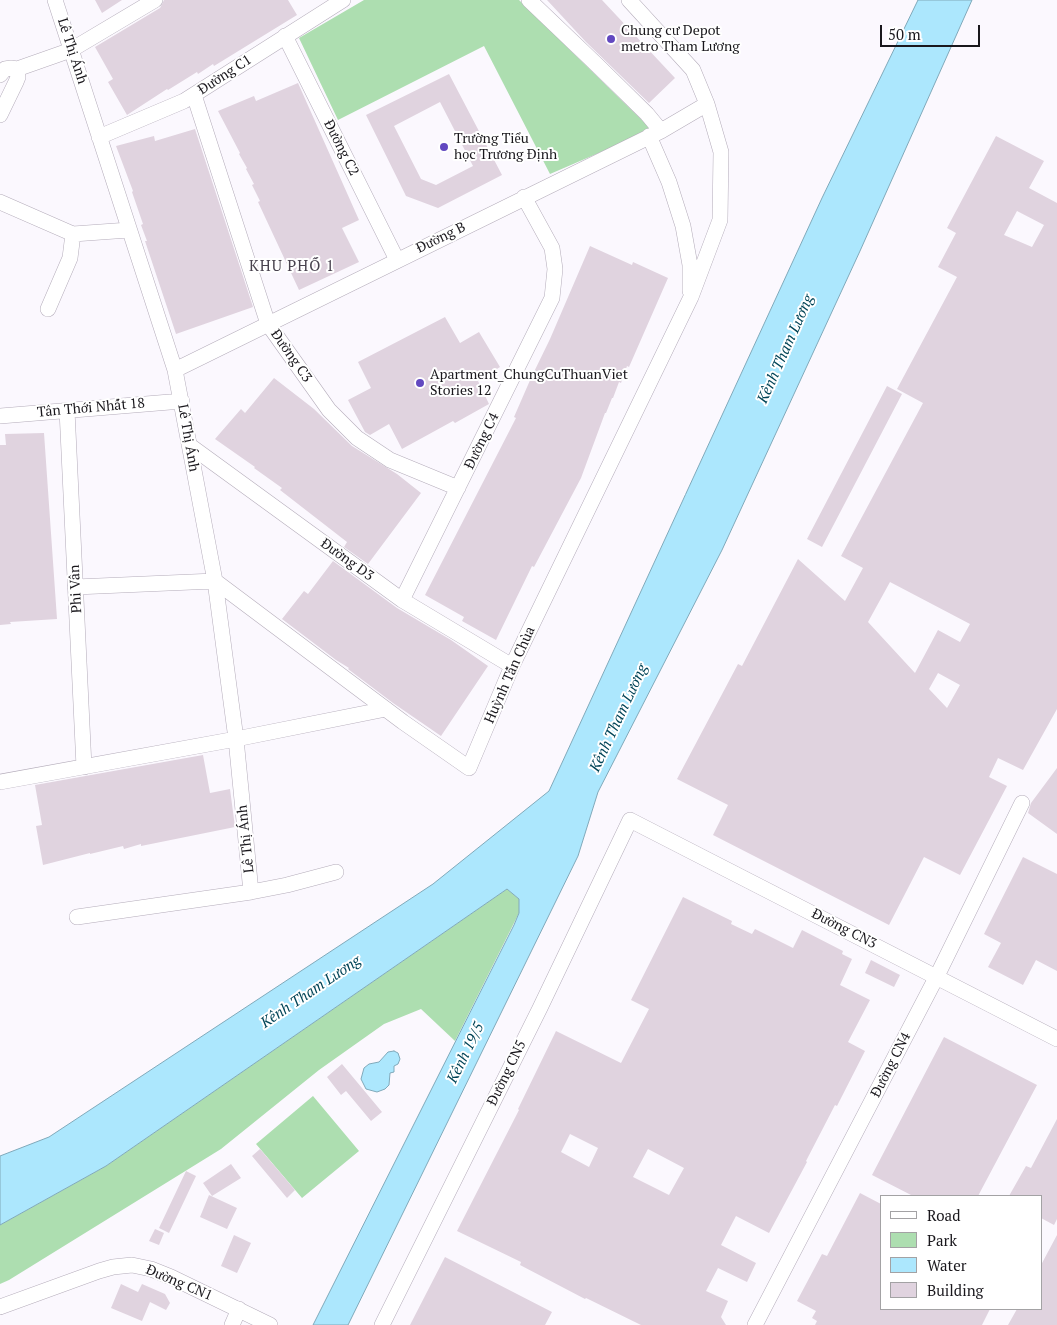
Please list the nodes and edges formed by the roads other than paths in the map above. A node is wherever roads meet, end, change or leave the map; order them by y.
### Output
1 (55, 0) edge
2 (155, 0) edge
3 (343, 0) edge
4 (529, 0) edge
5 (629, 0) edge
6 (285, 36) junction
7 (71, 50) junction
8 (17, 69) junction
9 (0, 75) edge
10 (194, 95) junction
11 (707, 104) junction
12 (0, 115) edge
13 (655, 133) junction
14 (99, 137) junction
15 (524, 197) junction
16 (0, 202) edge
17 (129, 230) junction
18 (73, 234) junction
19 (397, 260) junction
20 (691, 297) junction
21 (48, 309) dead end
22 (268, 324) junction
23 (175, 370) junction
24 (182, 401) junction
25 (67, 410) junction
26 (0, 416) edge
27 (189, 444) junction
28 (458, 488) junction
29 (215, 581) junction
30 (75, 587) junction
31 (402, 600) junction
32 (512, 666) junction
33 (386, 709) junction
34 (236, 739) junction
35 (84, 767) junction
36 (0, 782) edge
37 (1022, 802) dead end
38 (630, 820) joint
39 (336, 872) dead end
40 (252, 892) junction
41 (77, 917) dead end
42 (937, 976) junction
43 (1057, 1039) edge
44 (0, 1307) edge
45 (239, 1309) junction
46 (232, 1325) edge
47 (270, 1325) edge
48 (382, 1325) edge
49 (755, 1325) edge

1 - 7 street, Lê Thị Ánh
2 - 7 street
3 - 6 street, Đường C1
4 - 13 street, Huỳnh Tấn Chùa
5 - 11 street, Huỳnh Tấn Chùa
6 - 10 street, Đường C1
6 - 19 street, Đường C2
7 - 8 street
7 - 14 street, Lê Thị Ánh
8 - 9 street
8 - 12 street
10 - 14 street, Đường C1
10 - 22 street, Đường C3
11 - 13 street, Đường B
11 - 20 street, Huỳnh Tấn Chùa
13 - 15 street, Đường B
13 - 20 street, Huỳnh Tấn Chùa
14 - 17 street, Lê Thị Ánh
15 - 19 street, Đường B
15 - 28 street, Đường C4
16 - 18 street
17 - 18 street
17 - 23 street, Lê Thị Ánh
18 - 21 street
19 - 22 street, Đường B
20 - 32 street, Huỳnh Tấn Chùa
22 - 23 street, Đường B
22 - 28 street, Đường C3
23 - 24 street, Lê Thị Ánh
24 - 25 street, Tân Thới Nhất 18
24 - 27 street, Lê Thị Ánh
25 - 26 street, Tân Thới Nhất 18
25 - 30 street, Phi Vân
27 - 29 street, Lê Thị Ánh
27 - 31 street, Đường D3
28 - 31 street, Đường C4
29 - 30 street
29 - 33 street, Huỳnh Tấn Chùa
29 - 34 street, Lê Thị Ánh
30 - 35 street, Phi Vân
31 - 32 street, Đường D3
32 - 33 street, Huỳnh Tấn Chùa
33 - 34 street
34 - 35 street
34 - 40 street, Lê Thị Ánh
35 - 36 street
37 - 42 street, Đường CN4
38 - 42 street, Đường CN3
38 - 48 street, Đường CN5
39 - 40 street
40 - 41 street
42 - 43 street, Đường CN3
42 - 49 street, Đường CN4
44 - 45 street, Đường CN1
45 - 46 street
45 - 47 street, Đường CN1

